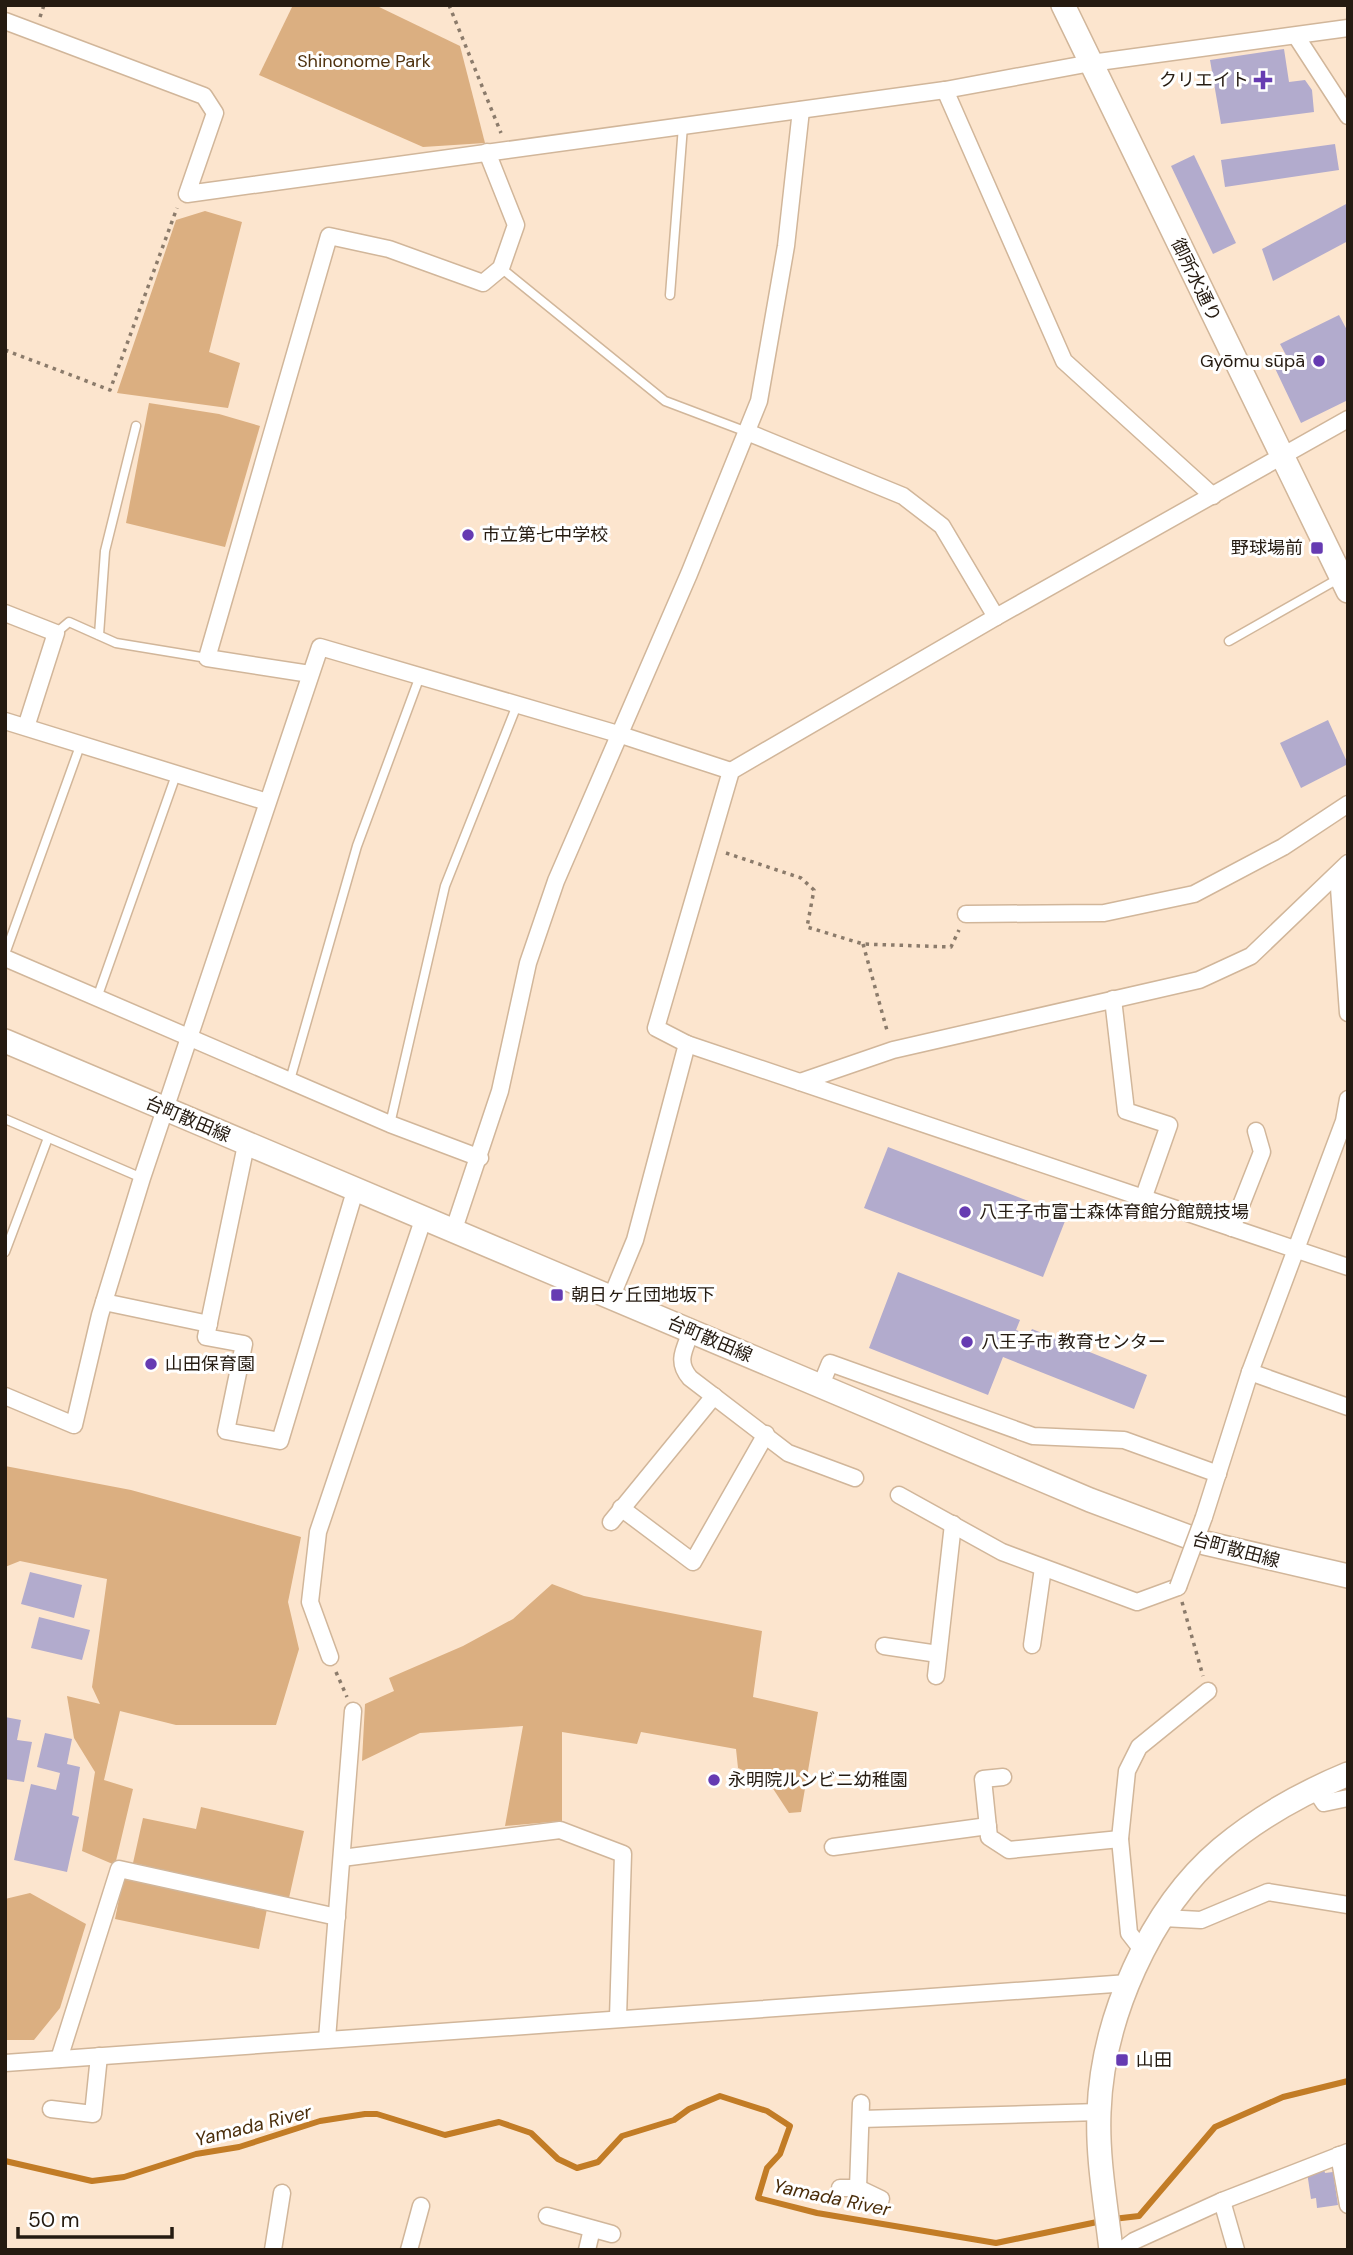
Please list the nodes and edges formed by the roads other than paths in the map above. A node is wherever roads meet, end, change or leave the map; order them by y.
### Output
1 (1063, 5) edge
2 (5, 21) edge
3 (1348, 28) edge
4 (1296, 36) junction
5 (1091, 63) junction
6 (945, 90) junction
7 (801, 110) junction
8 (1348, 116) edge
9 (683, 126) junction
10 (487, 152) junction
11 (501, 268) junction
12 (670, 295) dead end
13 (1348, 419) edge
14 (136, 426) dead end
15 (747, 432) junction
16 (1282, 457) junction
17 (1213, 496) junction
18 (1344, 585) edge
19 (5, 613) edge
20 (996, 617) junction
21 (55, 633) junction
22 (99, 635) junction
23 (1229, 641) dead end
24 (207, 657) junction
25 (310, 674) junction
26 (420, 676) junction
27 (517, 705) junction
28 (5, 721) edge
29 (26, 727) junction
30 (618, 734) junction
31 (80, 746) junction
32 (731, 771) junction
33 (176, 775) junction
34 (267, 802) junction
35 (1348, 804) edge
36 (1343, 869) edge
37 (966, 914) road end
38 (5, 956) edge
39 (97, 998) junction
40 (1113, 999) junction
41 (1348, 1013) edge
42 (189, 1038) junction
43 (5, 1041) edge
44 (687, 1044) junction
45 (290, 1080) junction
46 (800, 1083) junction
47 (1348, 1099) edge
48 (166, 1110) junction
49 (5, 1119) edge
50 (1346, 1121) edge
51 (390, 1124) junction
52 (1256, 1131) dead end
53 (48, 1138) junction
54 (247, 1144) junction
55 (480, 1158) junction
56 (142, 1178) junction
57 (355, 1191) junction
58 (1143, 1199) junction
59 (423, 1220) junction
60 (1232, 1227) junction
61 (453, 1232) junction
62 (1297, 1249) junction
63 (5, 1252) edge
64 (1348, 1267) edge
65 (611, 1298) junction
66 (104, 1302) junction
67 (209, 1324) junction
68 (691, 1332) junction
69 (1250, 1373) junction
70 (821, 1385) junction
71 (714, 1396) junction
72 (7, 1399) edge
73 (1348, 1407) edge
74 (766, 1434) junction
75 (1217, 1474) junction
76 (855, 1478) dead end
77 (899, 1495) dead end
78 (953, 1524) junction
79 (1043, 1568) junction
80 (1348, 1576) edge
81 (1032, 1645) dead end
82 (884, 1646) dead end
83 (939, 1654) junction
84 (330, 1657) road end
85 (936, 1676) dead end
86 (1208, 1691) road end
87 (353, 1711) road end
88 (1348, 1774) edge
89 (1003, 1777) dead end
90 (1314, 1788) junction
91 (1348, 1798) edge
92 (988, 1825) junction
93 (1120, 1839) junction
94 (833, 1847) dead end
95 (342, 1858) junction
96 (1348, 1905) edge
97 (337, 1917) junction
98 (1163, 1918) junction
99 (1143, 1951) junction
100 (1129, 1983) junction
101 (618, 2018) junction
102 (327, 2039) junction
103 (99, 2056) junction
104 (59, 2059) junction
105 (5, 2063) edge
106 (51, 2109) dead end
107 (1099, 2112) junction
108 (1344, 2153) edge
109 (840, 2188) dead end
110 (858, 2188) junction
111 (282, 2193) dead end
112 (881, 2199) dead end
113 (1222, 2201) junction
114 (421, 2206) dead end
115 (1348, 2206) edge
116 (547, 2216) dead end
117 (592, 2229) junction
118 (612, 2234) dead end
119 (273, 2250) edge
120 (410, 2250) edge
121 (587, 2250) edge
122 (1111, 2250) edge
123 (1122, 2250) edge
124 (1236, 2250) edge

1 - 5 street, 御所水通り
2 - 10 street
3 - 4 street
4 - 5 street
4 - 8 street
5 - 6 street
5 - 16 street, 御所水通り
6 - 7 street
6 - 17 street
7 - 9 street
7 - 15 street
9 - 10 street
9 - 12 lane
10 - 11 street
11 - 15 lane
11 - 24 street
13 - 16 street
14 - 22 lane
15 - 20 street
15 - 30 street
16 - 17 street
16 - 18 street, 御所水通り
17 - 20 street
18 - 23 lane
19 - 21 street
20 - 32 street
21 - 22 lane
21 - 29 street
22 - 24 lane
24 - 25 street
25 - 26 street
25 - 34 street
26 - 27 street
26 - 45 lane
27 - 30 street
27 - 51 lane
28 - 29 street
29 - 31 street
30 - 32 street
30 - 55 street
31 - 33 street
31 - 38 lane
32 - 44 street
33 - 34 street
33 - 39 lane
34 - 42 street
35 - 37 street
36 - 40 street
36 - 41 street
38 - 39 street
39 - 42 street
40 - 46 street
40 - 58 street
42 - 45 street
42 - 48 street
43 - 48 street, 台町散田線
44 - 46 street
44 - 65 street
45 - 51 street
46 - 58 street
47 - 50 street
48 - 54 street, 台町散田線
48 - 56 street
49 - 53 lane
50 - 62 street
51 - 55 street
52 - 60 street
53 - 56 lane
53 - 63 lane
54 - 57 street, 台町散田線
54 - 67 street
55 - 61 street
56 - 66 street
57 - 59 street, 台町散田線
57 - 67 street
58 - 60 street
59 - 61 street, 台町散田線
59 - 84 street
60 - 62 street
61 - 65 street, 台町散田線
62 - 64 street
62 - 69 street
65 - 68 street, 台町散田線
66 - 67 street
66 - 72 street
68 - 70 street, 台町散田線
68 - 71 street
69 - 73 street
69 - 75 street
70 - 75 street
70 - 80 street, 台町散田線
71 - 74 street
71 - 74 street
74 - 76 street
75 - 79 street, bridge
77 - 78 street
78 - 79 street
78 - 83 street
79 - 81 street
82 - 83 street
83 - 85 street
86 - 93 street
87 - 95 street
88 - 90 street
89 - 92 street
90 - 91 street
90 - 98 street
92 - 93 street
92 - 94 street
93 - 99 street
95 - 97 street
95 - 101 street
96 - 98 street
97 - 102 street
97 - 104 street
98 - 99 street
99 - 100 street
100 - 101 street
100 - 107 street
101 - 102 street
102 - 103 street
103 - 104 street
103 - 106 street
104 - 105 street
107 - 110 street
107 - 122 street
108 - 113 street
108 - 115 street
109 - 110 street
110 - 112 street
111 - 119 street
113 - 123 street
113 - 124 street
114 - 120 street
116 - 117 street
117 - 118 street
117 - 121 street

